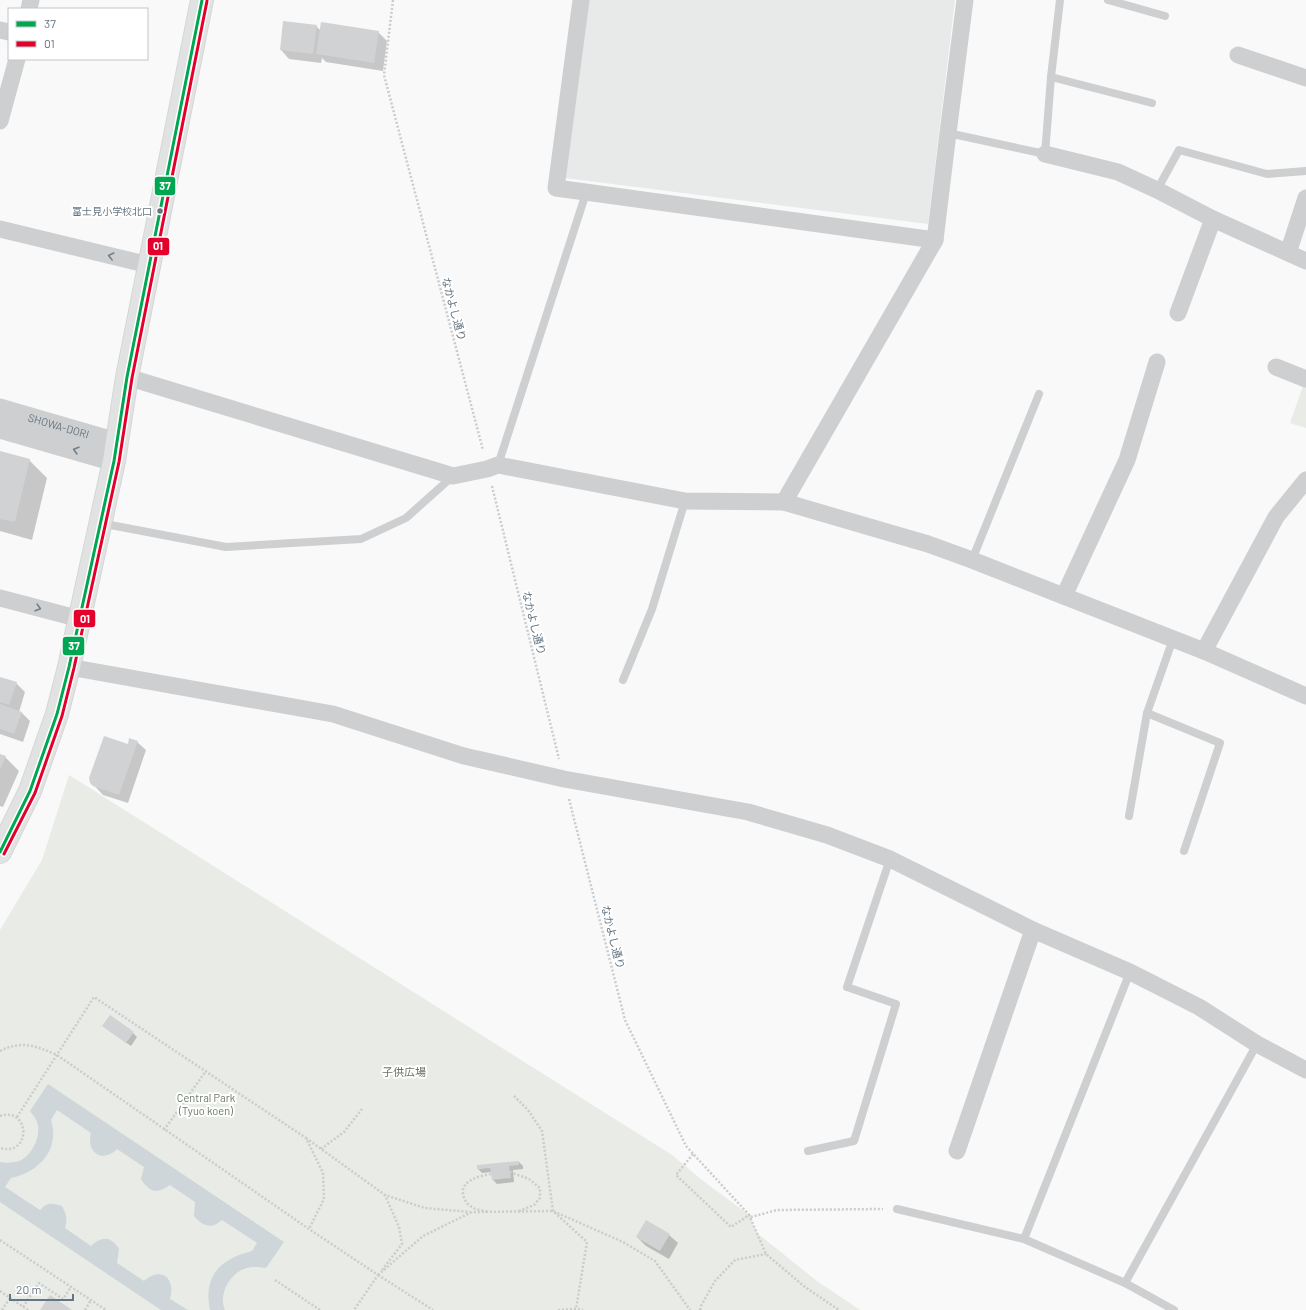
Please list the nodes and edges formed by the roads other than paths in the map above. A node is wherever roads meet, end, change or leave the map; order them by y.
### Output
1 (202, 0) edge
2 (580, 0) edge
3 (965, 0) edge
4 (1060, 0) edge
5 (1108, 0) edge
6 (1165, 16) dead end
7 (1238, 56) dead end
8 (17, 60) edge
9 (1051, 77) junction
10 (1306, 78) edge
11 (1152, 103) dead end
12 (0, 121) edge
13 (948, 132) junction
14 (1045, 154) junction
15 (1306, 171) edge
16 (1157, 190) junction
17 (586, 193) junction
18 (1306, 198) edge
19 (1213, 219) junction
20 (0, 229) edge
21 (935, 240) junction
22 (1288, 253) junction
23 (1306, 261) edge
24 (149, 265) junction
25 (1178, 313) dead end
26 (1157, 362) dead end
27 (1276, 367) dead end
28 (127, 377) junction
29 (1306, 378) edge
30 (1039, 394) dead end
31 (0, 409) edge
32 (0, 428) edge
33 (115, 452) junction
34 (493, 467) junction
35 (453, 476) junction
36 (1306, 480) edge
37 (685, 501) junction
38 (784, 502) junction
39 (100, 523) junction
40 (972, 560) junction
41 (1064, 596) junction
42 (0, 598) edge
43 (80, 619) junction
44 (1173, 639) junction
45 (1204, 651) junction
46 (69, 667) junction
47 (623, 680) dead end
48 (1306, 696) edge
49 (1147, 713) junction
50 (1129, 816) dead end
51 (1184, 851) dead end
52 (0, 852) edge
53 (890, 859) junction
54 (1033, 930) junction
55 (1130, 972) junction
56 (1257, 1044) junction
57 (1306, 1070) edge
58 (808, 1151) dead end
59 (957, 1151) dead end
60 (897, 1208) road end
61 (1024, 1239) junction
62 (1125, 1283) junction
63 (1174, 1310) edge

1 - 24 main road
2 - 17 street
3 - 13 street
4 - 9 lane
5 - 6 lane
7 - 10 street
8 - 12 street
9 - 11 lane
9 - 14 lane
13 - 14 lane
13 - 21 street
14 - 16 street
15 - 16 lane
16 - 19 street
17 - 21 street
17 - 34 lane
18 - 22 street
19 - 22 street
19 - 25 street
24 -> 20 street
21 - 38 street
22 - 23 street
24 - 28 main road
26 - 41 street
27 - 29 street
28 - 33 main road
28 - 35 street
30 - 40 lane
31 - 33 street, SHOWA-DORI
33 -> 32 street, SHOWA-DORI
33 - 39 main road
34 - 35 street
34 - 37 street
35 - 39 lane
36 - 45 street
37 - 38 street
37 - 47 lane
38 - 40 street
39 - 43 main road
40 - 41 street
41 - 44 street
42 -> 43 street
43 - 46 main road
44 - 45 street
44 - 49 lane
45 - 48 street
46 - 52 main road
46 - 53 street
49 - 50 lane
49 - 51 lane
53 - 54 street
53 - 58 lane
54 - 55 street
54 - 59 street
55 - 56 street
55 - 61 lane
56 - 57 street
56 - 62 lane
60 - 61 lane
61 - 62 lane
62 - 63 lane

